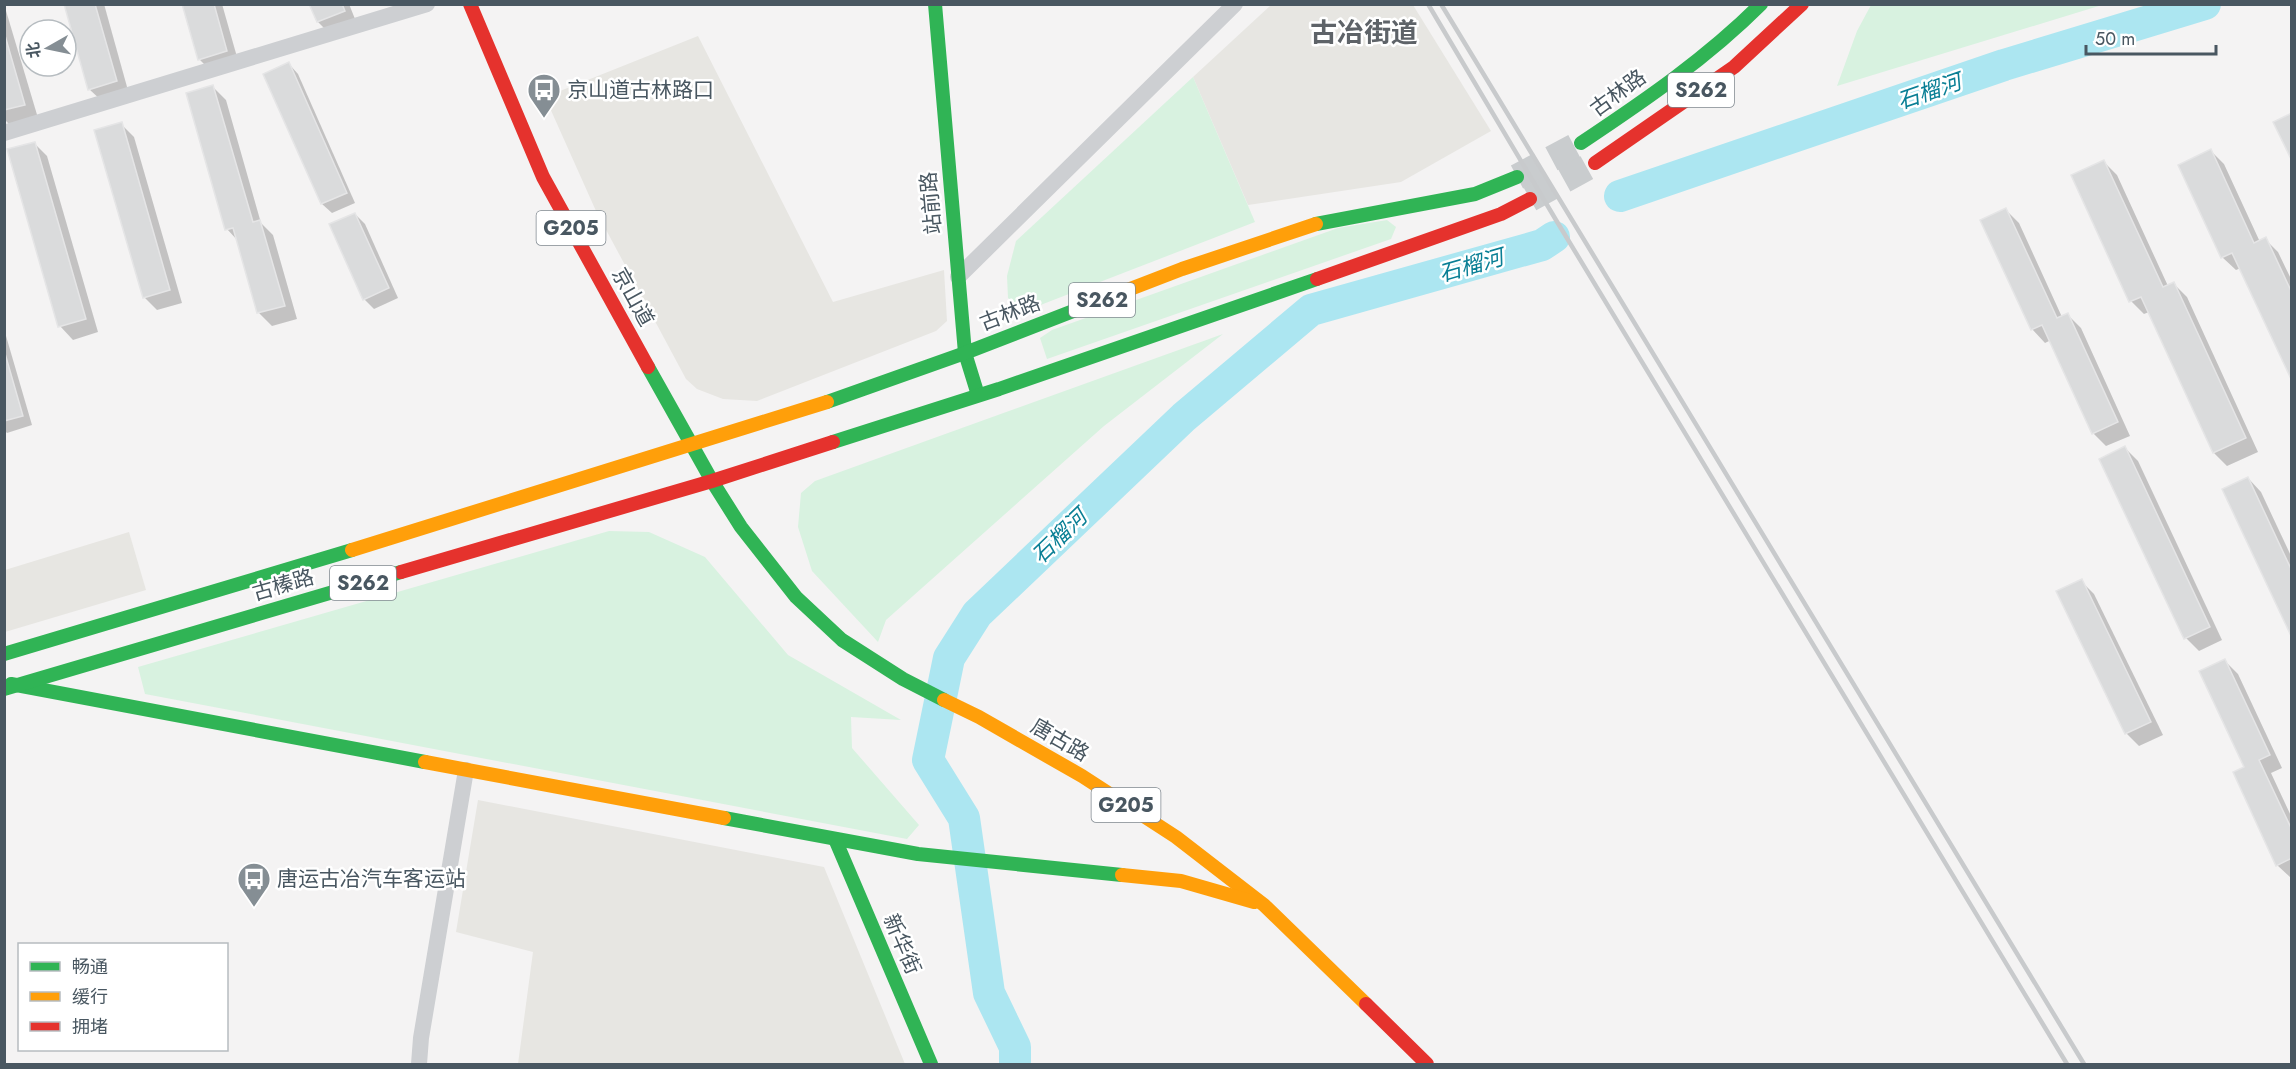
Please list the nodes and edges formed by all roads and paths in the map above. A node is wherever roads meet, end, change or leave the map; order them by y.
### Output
1 (427, 4) edge
2 (470, 4) edge
3 (935, 4) edge
4 (1234, 4) edge
5 (1761, 4) edge
6 (1801, 5) edge
7 (4, 133) edge
8 (1581, 143) tunnel mouth
9 (1595, 163) tunnel mouth
10 (1517, 177) tunnel mouth
11 (1530, 199) tunnel mouth
12 (958, 278) junction
13 (965, 353) junction
14 (978, 395) junction
15 (691, 443) junction
16 (712, 481) junction
17 (4, 654) edge
18 (8, 685) edge
19 (466, 770) junction
20 (834, 839) junction
21 (1264, 905) junction
22 (419, 1065) edge
23 (931, 1065) edge
24 (1427, 1065) edge

1 - 7 street
2 - 15 main road, 京山道 / G205
3 - 12 main road, 站前路
4 - 12 street
5 - 8 main road, 古林路 / S262
6 - 9 main road, 古林路 / S262
10 - 13 main road, 古林路 / S262
11 - 14 main road, S262
12 - 13 main road, 站前路
13 - 14 main road, 站前路
13 - 15 main road, 古林路 / S262
14 - 16 main road, S262
15 - 16 main road, 唐古路 / G205
15 - 17 main road, 古榛路 / S262
16 - 18 main road, 古榛路 / S262
16 - 21 main road, 唐古路 / G205
18 - 19 main road
19 - 20 main road
19 - 22 street
20 - 21 main road
20 - 23 main road, 新华街
21 - 24 main road, 唐古路 / G205

